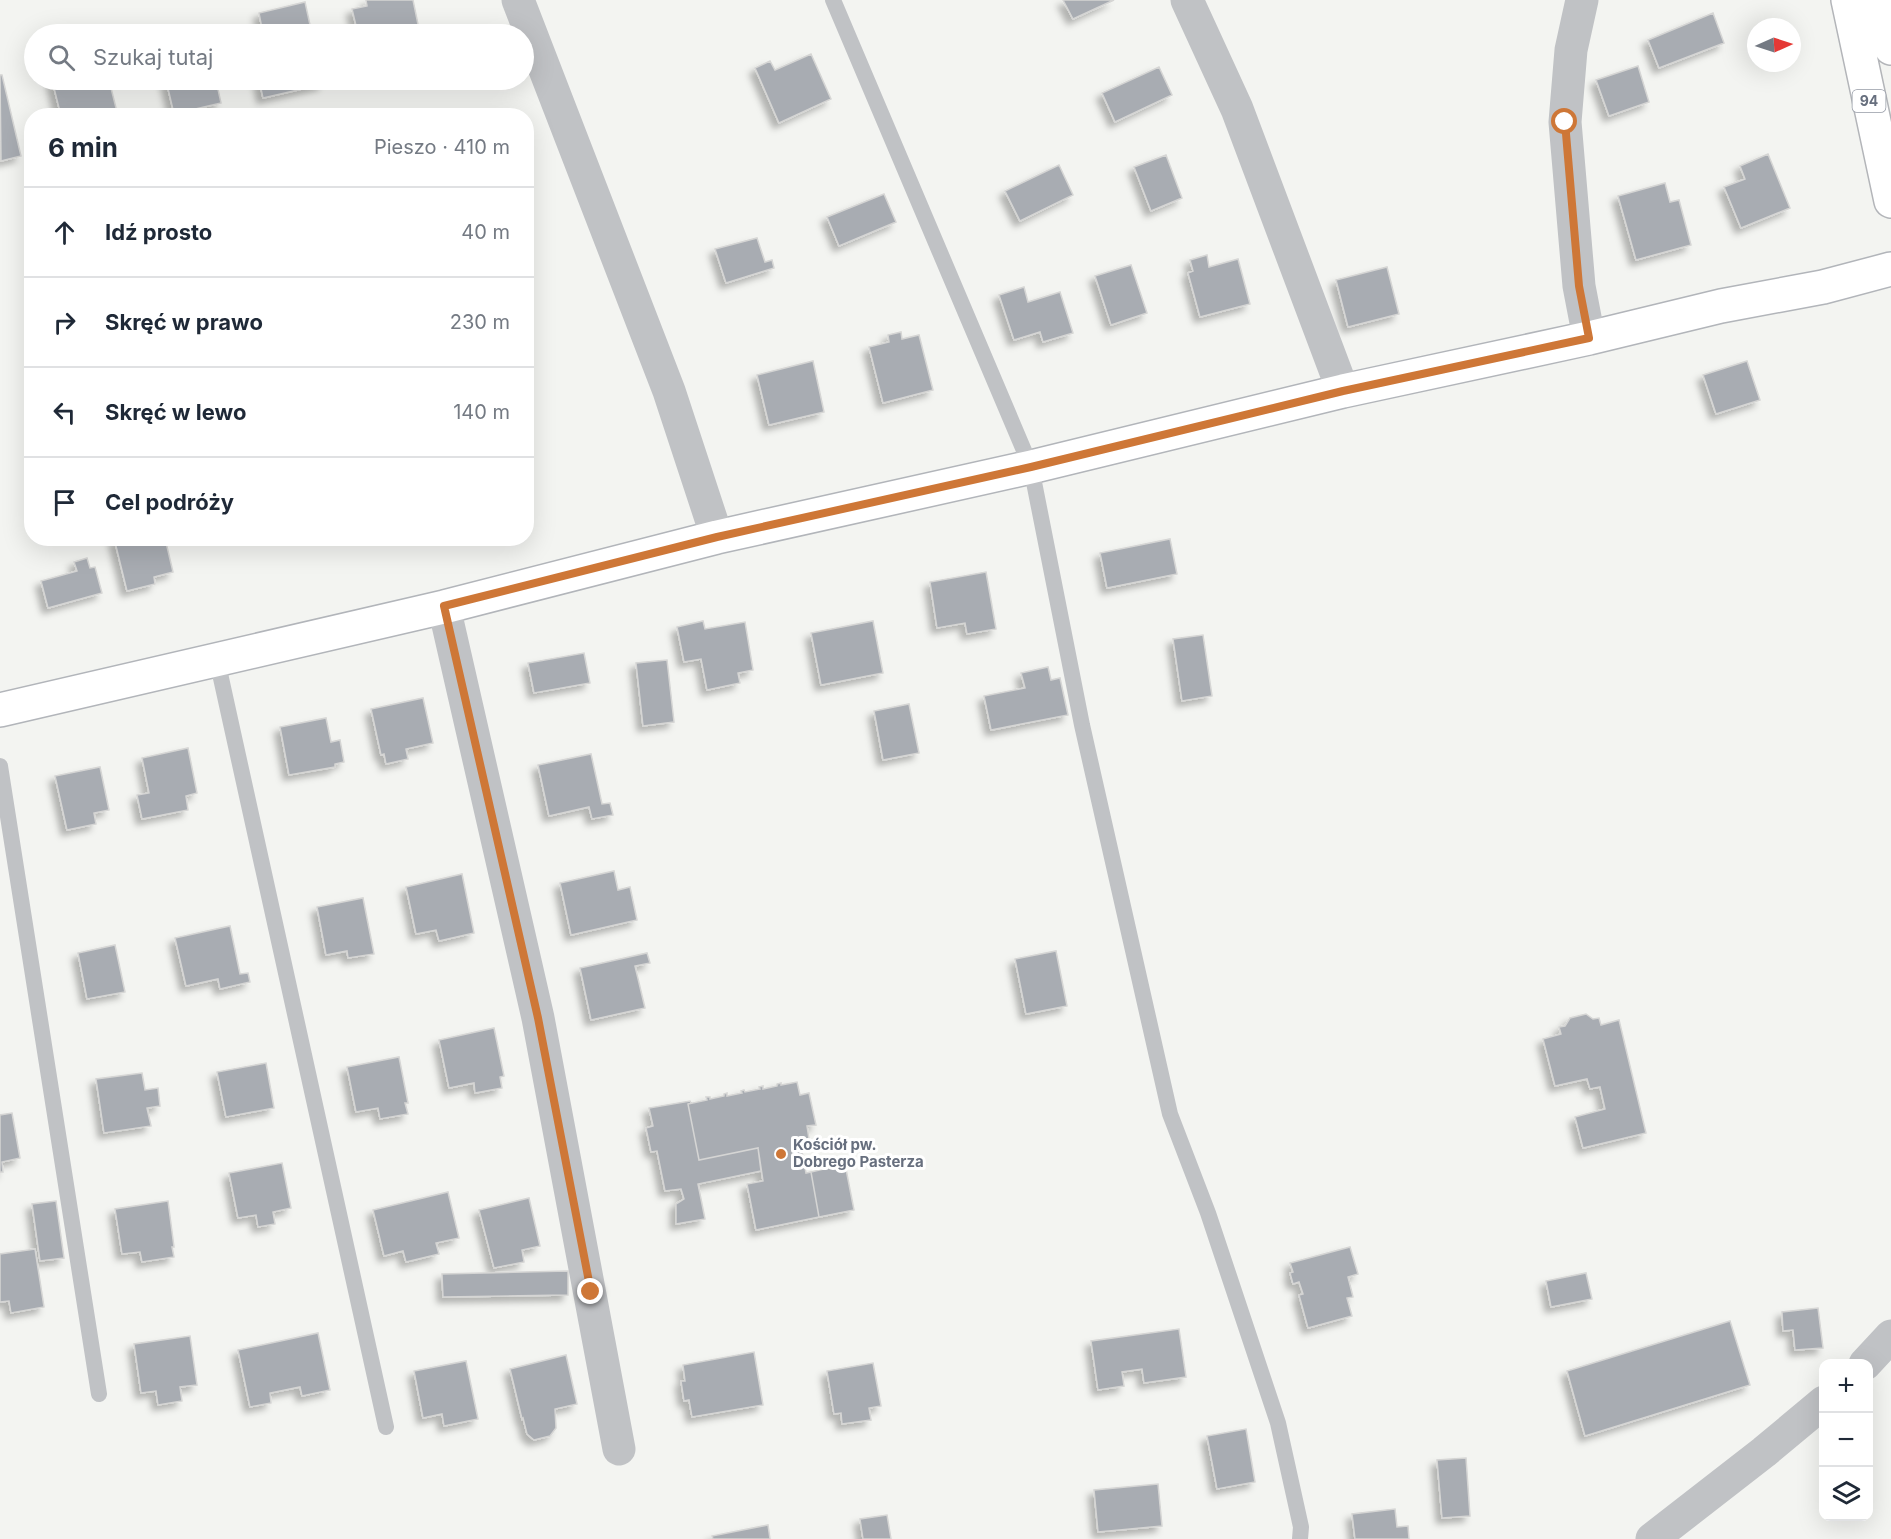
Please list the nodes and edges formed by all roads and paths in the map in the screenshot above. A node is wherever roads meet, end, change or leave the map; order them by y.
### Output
1 (518, 0) edge
2 (833, 0) edge
3 (1187, 0) edge
4 (1582, 0) edge
5 (1848, 0) edge
6 (1881, 0) edge
7 (527, 24) edge
8 (534, 41) edge
9 (1891, 48) edge
10 (1891, 201) edge
11 (1891, 269) edge
12 (1589, 338) junction
13 (1343, 391) junction
14 (1031, 467) junction
15 (717, 537) junction
16 (444, 606) junction
17 (217, 660) junction
18 (0, 710) edge
19 (0, 766) edge
20 (1891, 1336) edge
21 (1870, 1359) edge
22 (99, 1394) dead end
23 (1819, 1406) edge
24 (386, 1426) dead end
25 (619, 1449) dead end
26 (1300, 1539) edge
27 (1652, 1539) edge

1 - 7 street
2 - 14 lane
3 - 13 street
4 - 12 street
5 - 10 street, 94
6 - 9 street
8 - 15 street
11 - 12 street
12 - 13 street
13 - 14 street
14 - 15 street
14 - 26 lane
15 - 16 street
16 - 17 street
16 - 25 street
17 - 18 street
17 - 24 lane
19 - 22 lane
20 - 21 street
23 - 27 street

